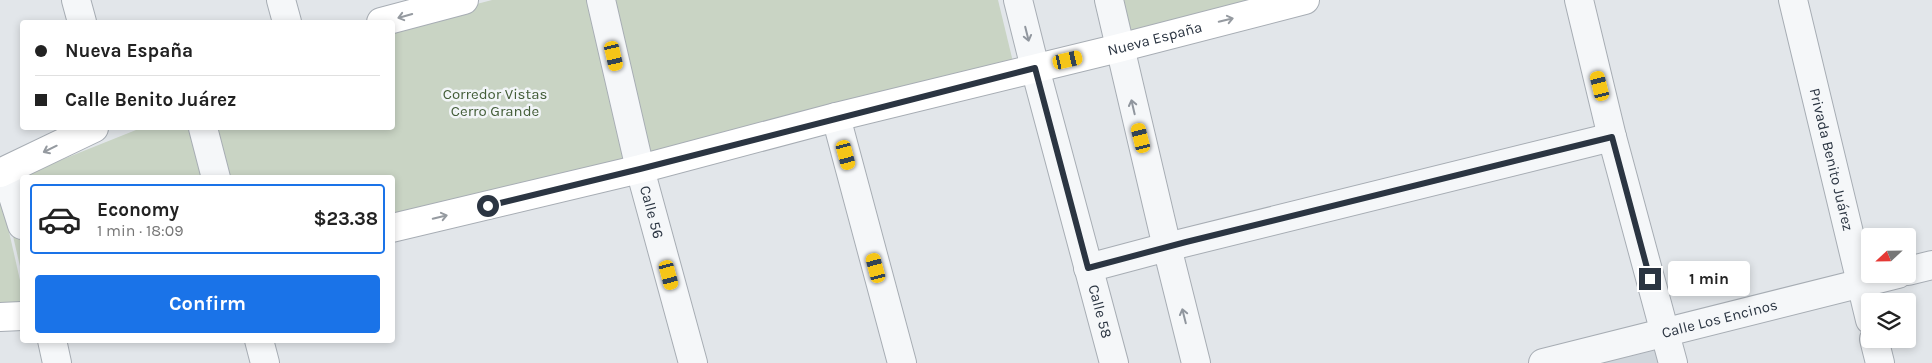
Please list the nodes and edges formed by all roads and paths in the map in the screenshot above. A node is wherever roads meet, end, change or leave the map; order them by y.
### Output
1 (76, 0) edge
2 (281, 0) edge
3 (464, 0) edge
4 (601, 0) edge
5 (1018, 0) edge
6 (1109, 0) edge
7 (1305, 0) edge
8 (1580, 0) edge
9 (1793, 0) edge
10 (81, 20) edge
11 (286, 20) edge
12 (389, 20) edge
13 (1119, 48) junction
14 (1035, 68) junction
15 (836, 117) junction
16 (90, 130) edge
17 (204, 130) edge
18 (1612, 137) junction
19 (640, 169) junction
20 (0, 173) edge
21 (215, 175) edge
22 (20, 219) edge
23 (395, 227) edge
24 (1166, 247) junction
25 (1932, 265) edge
26 (1088, 268) junction
27 (1916, 269) edge
28 (1861, 279) edge
29 (1862, 283) joint
30 (1864, 293) edge
31 (20, 316) edge
32 (0, 317) edge
33 (1665, 333) junction
34 (53, 343) edge
35 (260, 343) edge
36 (1876, 348) edge
37 (57, 363) edge
38 (265, 363) edge
39 (693, 363) edge
40 (902, 363) edge
41 (1114, 363) edge
42 (1196, 363) edge
43 (1543, 363) edge
44 (1673, 363) edge
45 (1880, 363) edge

1 - 10 street
2 - 11 street
3 -> 12 street
4 - 19 street, Calle 56
5 -> 14 street, Calle 58
6 - 13 street
13 -> 7 street, Nueva España
8 - 18 street
9 - 28 street, Privada Benito Juárez
13 - 14 street, Nueva España
24 -> 13 street
14 - 15 street, Nueva España
14 - 26 street, Calle 58
15 - 19 street, Nueva España
15 - 40 street
16 -> 20 street
17 - 21 street
18 - 24 street
18 - 33 street
23 -> 19 street, Nueva España
19 - 39 street, Calle 56
20 - 22 street
24 - 26 street
42 -> 24 street
25 - 27 street
26 - 41 street, Calle 58
29 - 30 street, Privada Benito Juárez
29 - 33 street, Calle Los Encinos
31 - 32 street
33 - 43 street, Calle Los Encinos
33 - 44 street
34 - 37 street
35 - 38 street
36 - 45 street

